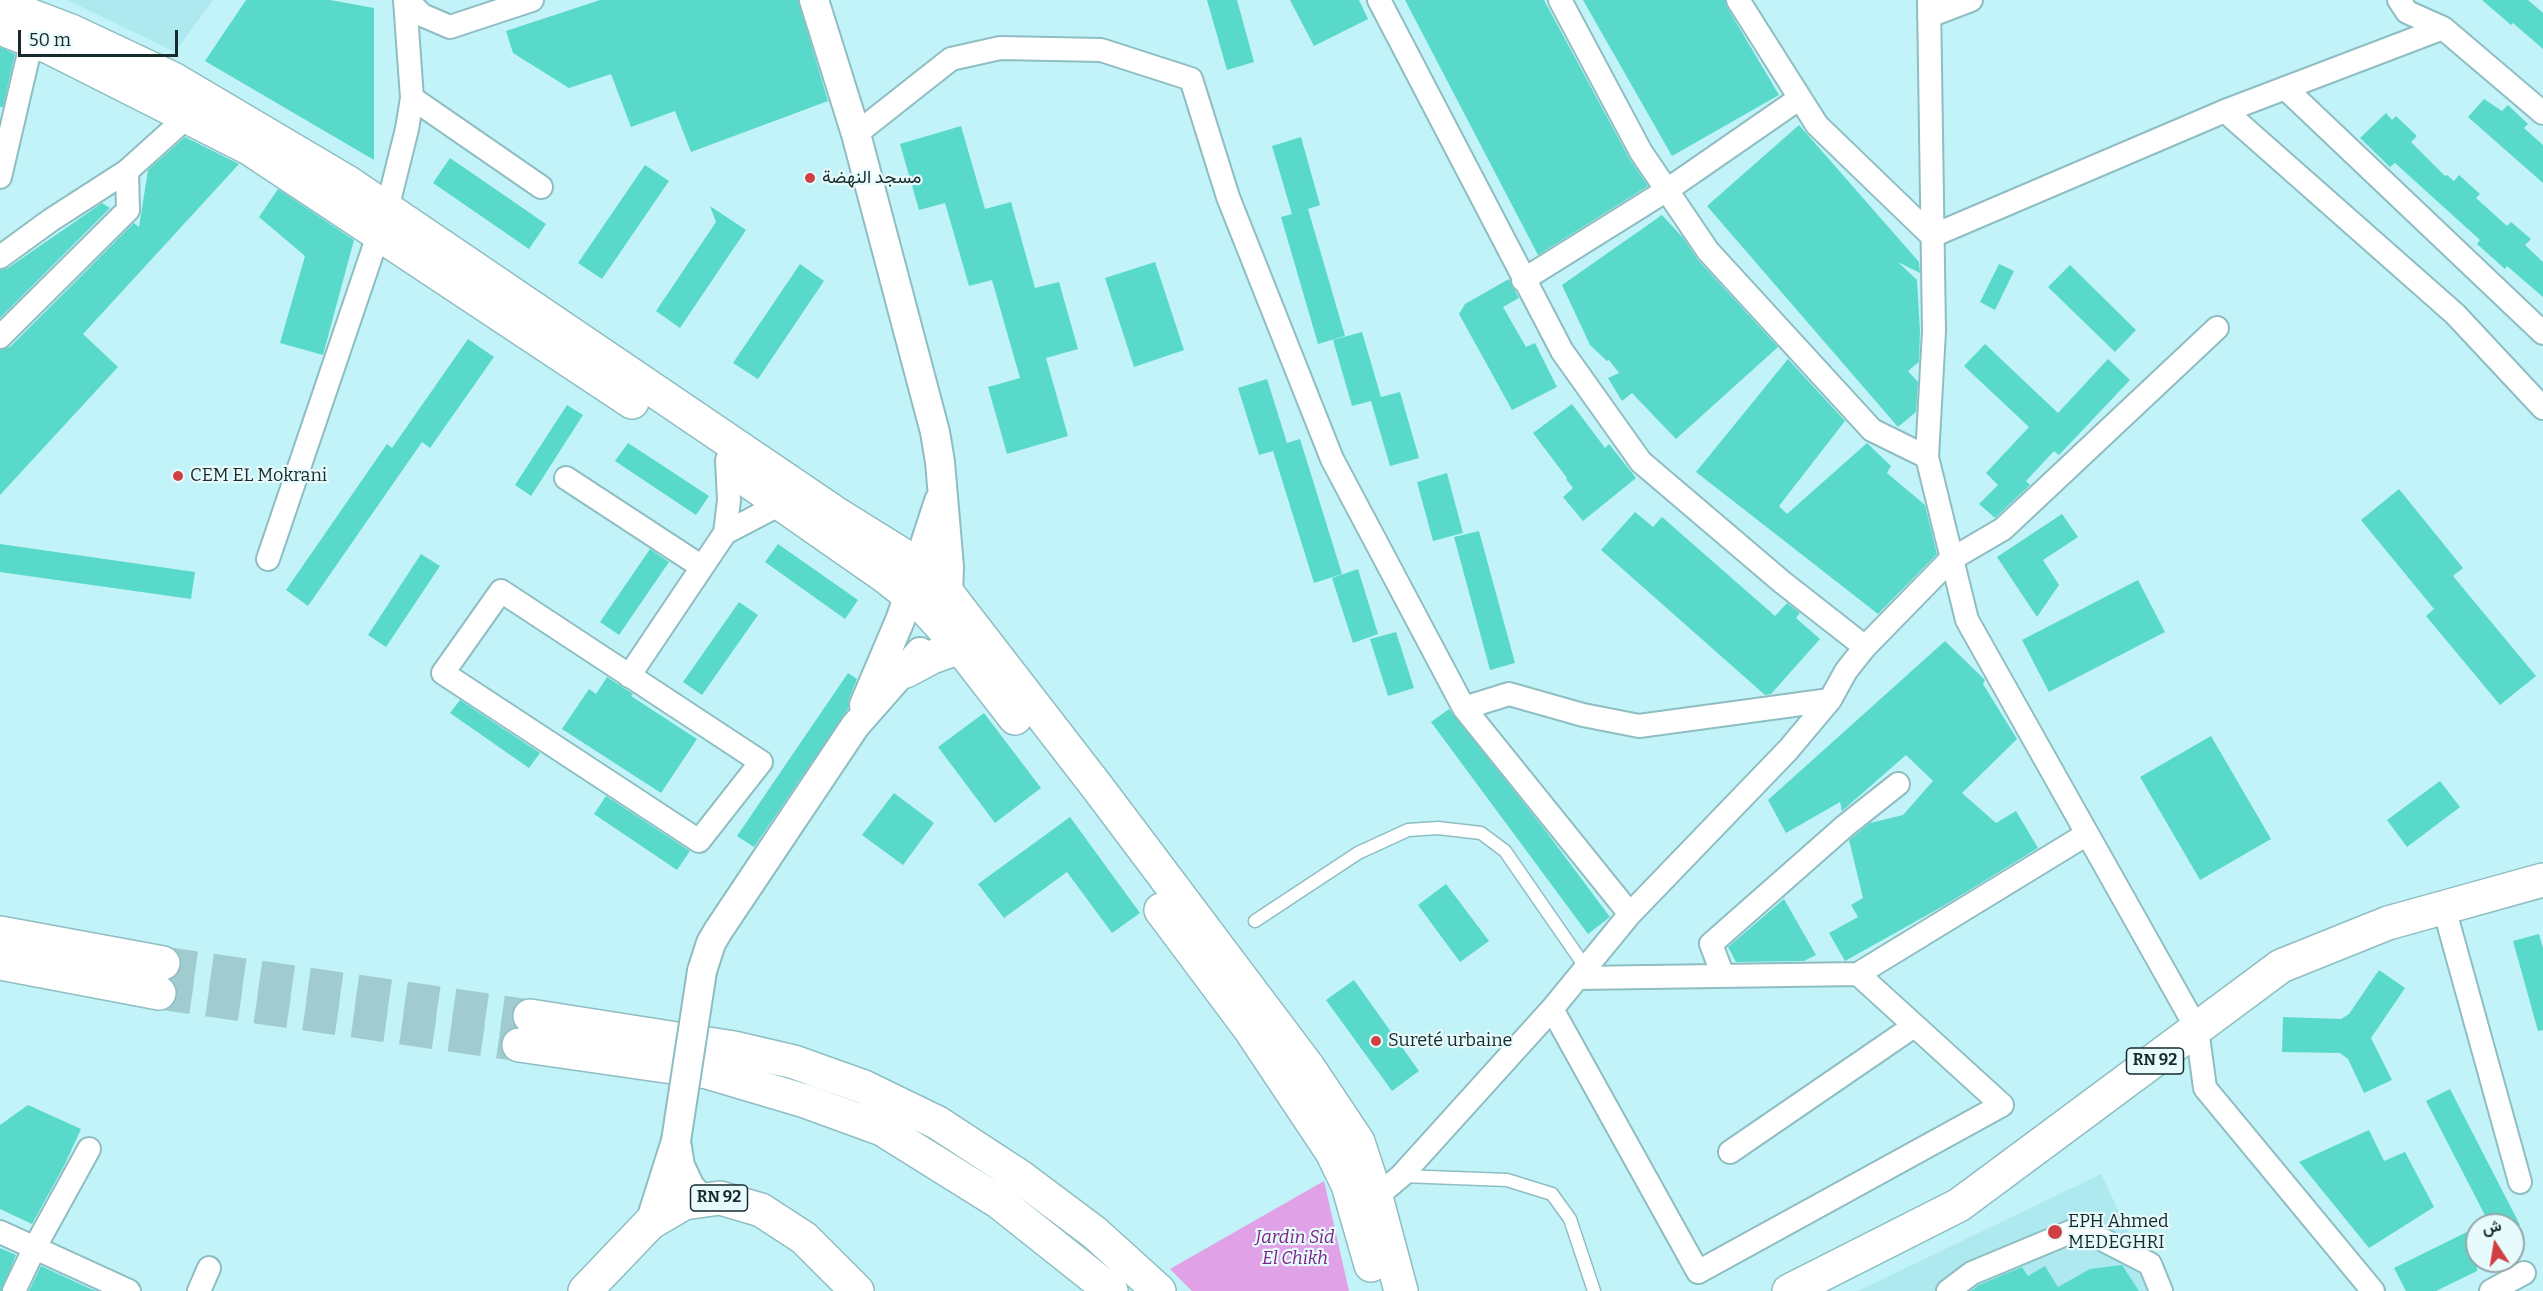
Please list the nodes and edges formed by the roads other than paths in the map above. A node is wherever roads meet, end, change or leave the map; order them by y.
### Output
1 (406, 0) edge
2 (532, 0) edge
3 (814, 0) edge
4 (1379, 0) edge
5 (1560, 0) edge
6 (1738, 0) edge
7 (1971, 0) edge
8 (2398, 0) edge
9 (0, 4) edge
10 (1929, 8) edge
11 (0, 28) edge
12 (32, 28) junction
13 (2443, 28) junction
14 (2285, 88) junction
15 (411, 98) junction
16 (1800, 98) junction
17 (197, 108) junction
18 (2224, 111) junction
19 (2543, 112) edge
20 (856, 134) junction
21 (127, 171) junction
22 (0, 177) edge
23 (541, 187) dead end
24 (1667, 190) junction
25 (383, 222) junction
26 (1932, 236) junction
27 (0, 257) edge
28 (1523, 280) junction
29 (2217, 328) dead end
30 (2543, 333) edge
31 (0, 337) edge
32 (2543, 408) edge
33 (731, 455) junction
34 (1927, 457) junction
35 (566, 478) dead end
36 (943, 490) junction
37 (789, 496) junction
38 (725, 533) junction
39 (267, 559) dead end
40 (1950, 560) junction
41 (702, 567) junction
42 (912, 579) junction
43 (944, 608) junction
44 (960, 647) junction
45 (1865, 647) junction
46 (906, 670) junction
47 (629, 676) junction
48 (1830, 700) junction
49 (1464, 708) junction
50 (855, 726) junction
51 (1898, 784) dead end
52 (1090, 795) junction
53 (2087, 834) junction
54 (2543, 880) edge
55 (2444, 908) junction
56 (1630, 914) junction
57 (1255, 921) dead end
58 (0, 933) edge
59 (0, 963) edge
60 (1582, 973) junction
61 (1858, 974) junction
62 (1723, 976) junction
63 (1552, 1009) junction
64 (1259, 1022) junction
65 (1914, 1026) junction
66 (2197, 1029) junction
67 (676, 1141) junction
68 (89, 1149) dead end
69 (1730, 1152) dead end
70 (1401, 1176) junction
71 (2520, 1182) dead end
72 (1376, 1197) junction
73 (702, 1200) junction
74 (650, 1224) junction
75 (0, 1232) edge
76 (35, 1247) junction
77 (210, 1268) dead end
78 (2524, 1273) dead end
79 (14, 1291) edge
80 (129, 1291) edge
81 (199, 1291) edge
82 (585, 1291) edge
83 (857, 1291) edge
84 (1111, 1291) edge
85 (1159, 1291) edge
86 (1377, 1291) edge
87 (1401, 1291) edge
88 (1594, 1291) edge
89 (1789, 1291) edge
90 (1948, 1291) edge
91 (2162, 1291) edge
92 (2373, 1291) edge
93 (2492, 1291) edge

1 - 2 street
1 - 15 street
3 - 20 street
4 - 28 street
5 - 24 street
6 - 16 street
7 - 10 street
8 - 13 street
9 - 12 main road
10 - 26 street
11 - 12 main road
12 - 17 main road
12 - 22 street
13 - 14 street
13 - 19 street
14 - 18 street
14 - 30 street
15 - 23 street
15 - 25 street
16 - 24 street
16 - 26 street
17 - 21 street
17 - 25 main road
18 - 26 street
18 - 32 street
20 - 36 street
20 - 49 street
21 - 27 street
21 - 31 street
24 - 28 street
24 - 34 street
25 - 33 main road
25 - 39 street
26 - 34 street
28 - 45 street
29 - 40 street
33 - 37 main road
33 - 38 street
34 - 40 street
35 - 41 street
36 - 42 street
36 - 43 street
37 - 38 street
37 - 42 main road
38 - 41 street
40 - 45 street
40 - 53 street
41 - 47 street
42 - 43 main road
42 - 50 street
43 - 44 main road
43 - 46 street
43 - 52 main road
44 - 46 main road
44 - 52 main road
45 - 48 street
46 - 50 street
47 - 47 street
48 - 49 street
48 - 56 street
49 - 56 street
50 - 67 street, bridge
51 - 62 street
52 - 64 main road
53 - 61 street
53 - 66 street
54 - 55 main road, RN 92
55 - 66 main road, RN 92
55 - 71 street
56 - 60 street
57 - 60 lane
58 - 59 main road
60 - 62 street
60 - 63 street
61 - 62 street
61 - 65 street
63 - 65 street
63 - 70 street
64 - 72 main road
64 - 86 main road
65 - 69 street
66 - 89 main road, RN 92
66 - 92 street
67 - 73 street
67 - 74 street
68 - 76 street
70 - 72 street
70 - 88 lane
72 - 87 main road
73 - 74 main road, RN 92
73 - 83 main road, RN 92
74 - 82 main road, RN 92
75 - 76 street
76 - 79 street
76 - 80 street
77 - 81 street
78 - 93 street
84 - 85 main road
90 - 91 street

